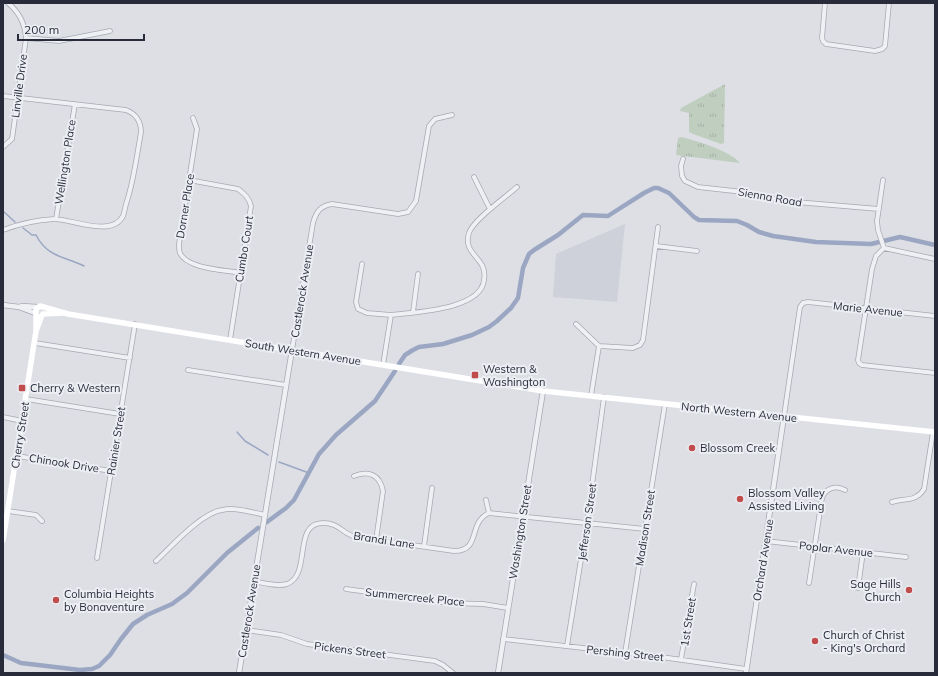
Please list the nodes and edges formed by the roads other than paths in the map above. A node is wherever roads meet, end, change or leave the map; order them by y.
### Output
1 (8, 3) edge
2 (825, 3) edge
3 (889, 3) edge
4 (110, 31) dead end
5 (26, 38) junction
6 (3, 96) edge
7 (18, 97) junction
8 (75, 104) junction
9 (452, 116) dead end
10 (193, 118) dead end
11 (3, 147) edge
12 (683, 159) dead end
13 (474, 177) dead end
14 (189, 180) junction
15 (883, 180) dead end
16 (517, 187) dead end
17 (490, 209) junction
18 (879, 209) junction
19 (56, 219) junction
20 (658, 227) dead end
21 (3, 230) edge
22 (884, 245) junction
23 (656, 246) junction
24 (697, 251) dead end
25 (935, 259) edge
26 (362, 264) dead end
27 (241, 273) junction
28 (418, 274) dead end
29 (802, 304) joint
30 (3, 305) edge
31 (866, 308) junction
32 (39, 312) junction
33 (413, 312) junction
34 (391, 315) junction
35 (935, 316) edge
36 (135, 324) junction
37 (576, 324) dead end
38 (230, 340) junction
39 (35, 343) junction
40 (599, 346) junction
41 (292, 350) junction
42 (130, 358) junction
43 (383, 365) junction
44 (188, 370) dead end
45 (935, 373) edge
46 (286, 385) junction
47 (543, 391) junction
48 (591, 396) junction
49 (604, 398) junction
50 (26, 399) junction
51 (665, 404) junction
52 (120, 414) junction
53 (784, 416) junction
54 (3, 417) edge
55 (22, 421) junction
56 (934, 432) edge
57 (17, 456) junction
58 (111, 470) junction
59 (354, 476) dead end
60 (432, 488) dead end
61 (845, 490) dead end
62 (486, 500) dead end
63 (892, 502) dead end
64 (6, 507) edge
65 (489, 513) junction
66 (265, 515) junction
67 (522, 517) junction
68 (42, 521) dead end
69 (587, 522) junction
70 (645, 529) junction
71 (3, 540) edge
72 (376, 540) junction
73 (766, 541) junction
74 (424, 546) junction
75 (815, 547) junction
76 (863, 552) junction
77 (906, 557) dead end
78 (97, 558) dead end
79 (156, 561) dead end
80 (254, 581) junction
81 (809, 583) dead end
82 (694, 584) dead end
83 (858, 588) dead end
84 (346, 589) dead end
85 (508, 608) junction
86 (246, 630) junction
87 (503, 639) junction
88 (567, 646) junction
89 (625, 653) junction
90 (681, 659) junction
91 (746, 671) edge
92 (239, 673) edge
93 (453, 673) edge
94 (498, 673) edge

1 - 5 street, Linville Drive
2 - 3 street
4 - 5 street
5 - 7 street, Linville Drive
6 - 7 street
7 - 8 street
7 - 11 street, Linville Drive
8 - 19 street, Wellington Place
8 - 19 street
9 - 41 street, Castlerock Avenue
10 - 14 street, Dorner Place
12 - 18 street, Sienna Road
13 - 17 street
14 - 27 street, Cumbo Court
14 - 27 street, Dorner Place
15 - 18 street
16 - 17 street
17 - 33 street
18 - 22 street
19 - 21 street
20 - 23 street
22 - 25 street
22 - 31 street
23 - 24 street
23 - 40 street
26 - 34 street
27 - 38 street, Cumbo Court
28 - 33 street
29 - 31 street, Marie Avenue
29 - 53 street, Orchard Avenue
30 - 32 street, South Western Avenue
31 - 35 street, Marie Avenue
31 - 45 street
32 - 36 main road, South Western Avenue
32 - 39 main road, Cherry Street
33 - 34 street
34 - 43 street
36 - 38 main road, South Western Avenue
36 - 42 street, Rainier Street
37 - 40 street
38 - 41 main road, South Western Avenue
39 - 42 street
39 - 50 main road, Cherry Street
40 - 48 street
41 - 43 main road, South Western Avenue
41 - 46 street, Castlerock Avenue
42 - 52 street, Rainier Street
43 - 47 main road, South Western Avenue
44 - 46 street
46 - 66 street, Castlerock Avenue
47 - 48 main road, North Western Avenue
47 - 67 street, Washington Street
48 - 49 main road, North Western Avenue
49 - 51 main road, North Western Avenue
49 - 69 street, Jefferson Street
50 - 52 street
50 - 55 main road, Cherry Street
51 - 53 main road, North Western Avenue
51 - 70 street, Madison Street
52 - 58 street, Rainier Street
53 - 56 main road, North Western Avenue
53 - 73 street, Orchard Avenue
54 - 55 street
55 - 57 main road, Cherry Street
56 - 63 street
57 - 58 street, Chinook Drive
57 - 64 main road, Cherry Street
58 - 78 street, Rainier Street
59 - 72 street
60 - 74 street
61 - 75 street
62 - 65 street
64 - 68 street
64 - 71 main road, Cherry Street
65 - 67 street
65 - 74 street, Brandi Lane
66 - 79 street
66 - 80 street, Castlerock Avenue
67 - 69 street
67 - 85 street, Washington Street
69 - 70 street
69 - 88 street, Jefferson Street
70 - 89 street, Madison Street
72 - 74 street, Brandi Lane
72 - 80 street, Brandi Lane
73 - 75 street, Poplar Avenue
73 - 91 street, Orchard Avenue
75 - 76 street, Poplar Avenue
75 - 81 street
76 - 77 street, Poplar Avenue
76 - 83 street
80 - 86 street, Castlerock Avenue
82 - 90 street, 1st Street
84 - 85 street, Summercreek Place
85 - 87 street, Washington Street
86 - 92 street, Castlerock Avenue
86 - 93 street, Pickens Street
87 - 88 street, Pershing Street
87 - 94 street, Washington Street
88 - 89 street, Pershing Street
89 - 90 street, Pershing Street
90 - 91 street, Pershing Street

